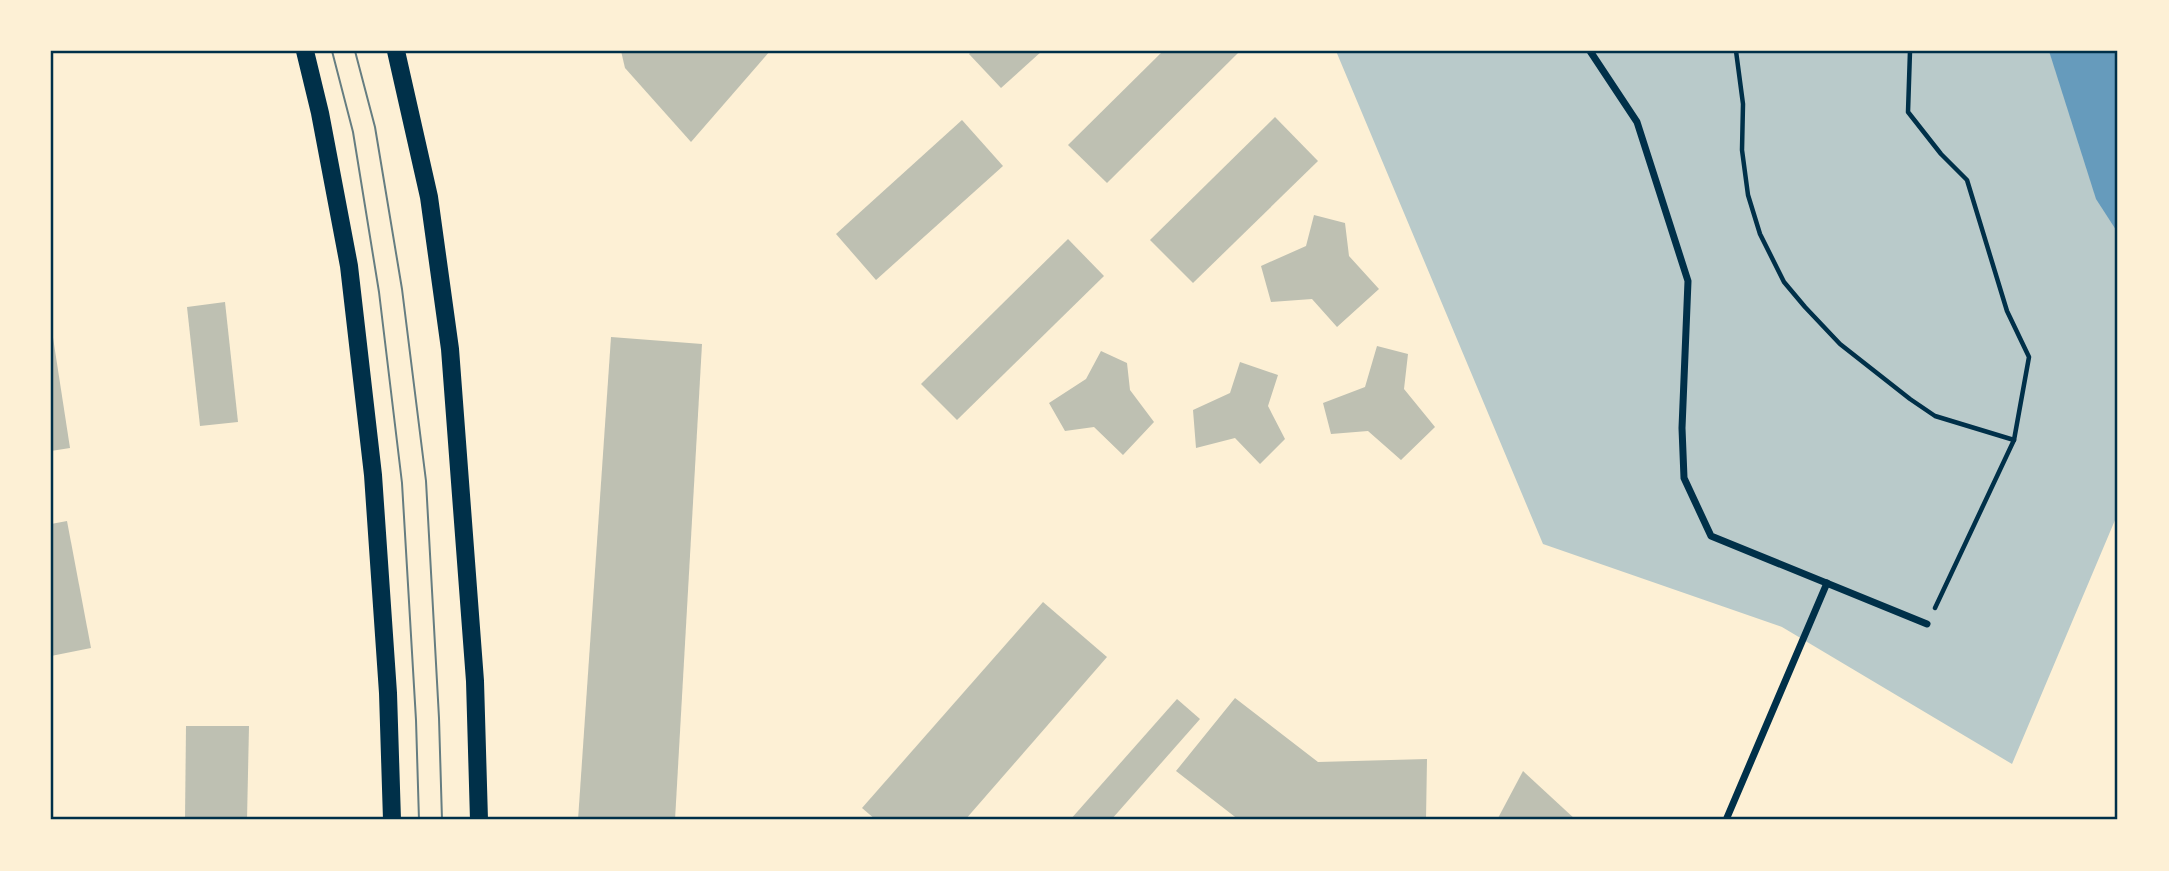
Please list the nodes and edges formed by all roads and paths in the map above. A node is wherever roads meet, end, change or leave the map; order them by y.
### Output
1 (306, 51) edge
2 (396, 51) edge
3 (1590, 51) edge
4 (1736, 51) edge
5 (1910, 51) edge
6 (2014, 440) junction
7 (1827, 583) junction
8 (1927, 624) joint
9 (392, 820) edge
10 (479, 820) edge
11 (1726, 820) edge

1 - 9 main road
2 - 10 main road
3 - 7 street
4 - 6 path
5 - 6 path
6 - 8 path
7 - 8 street
7 - 11 street

